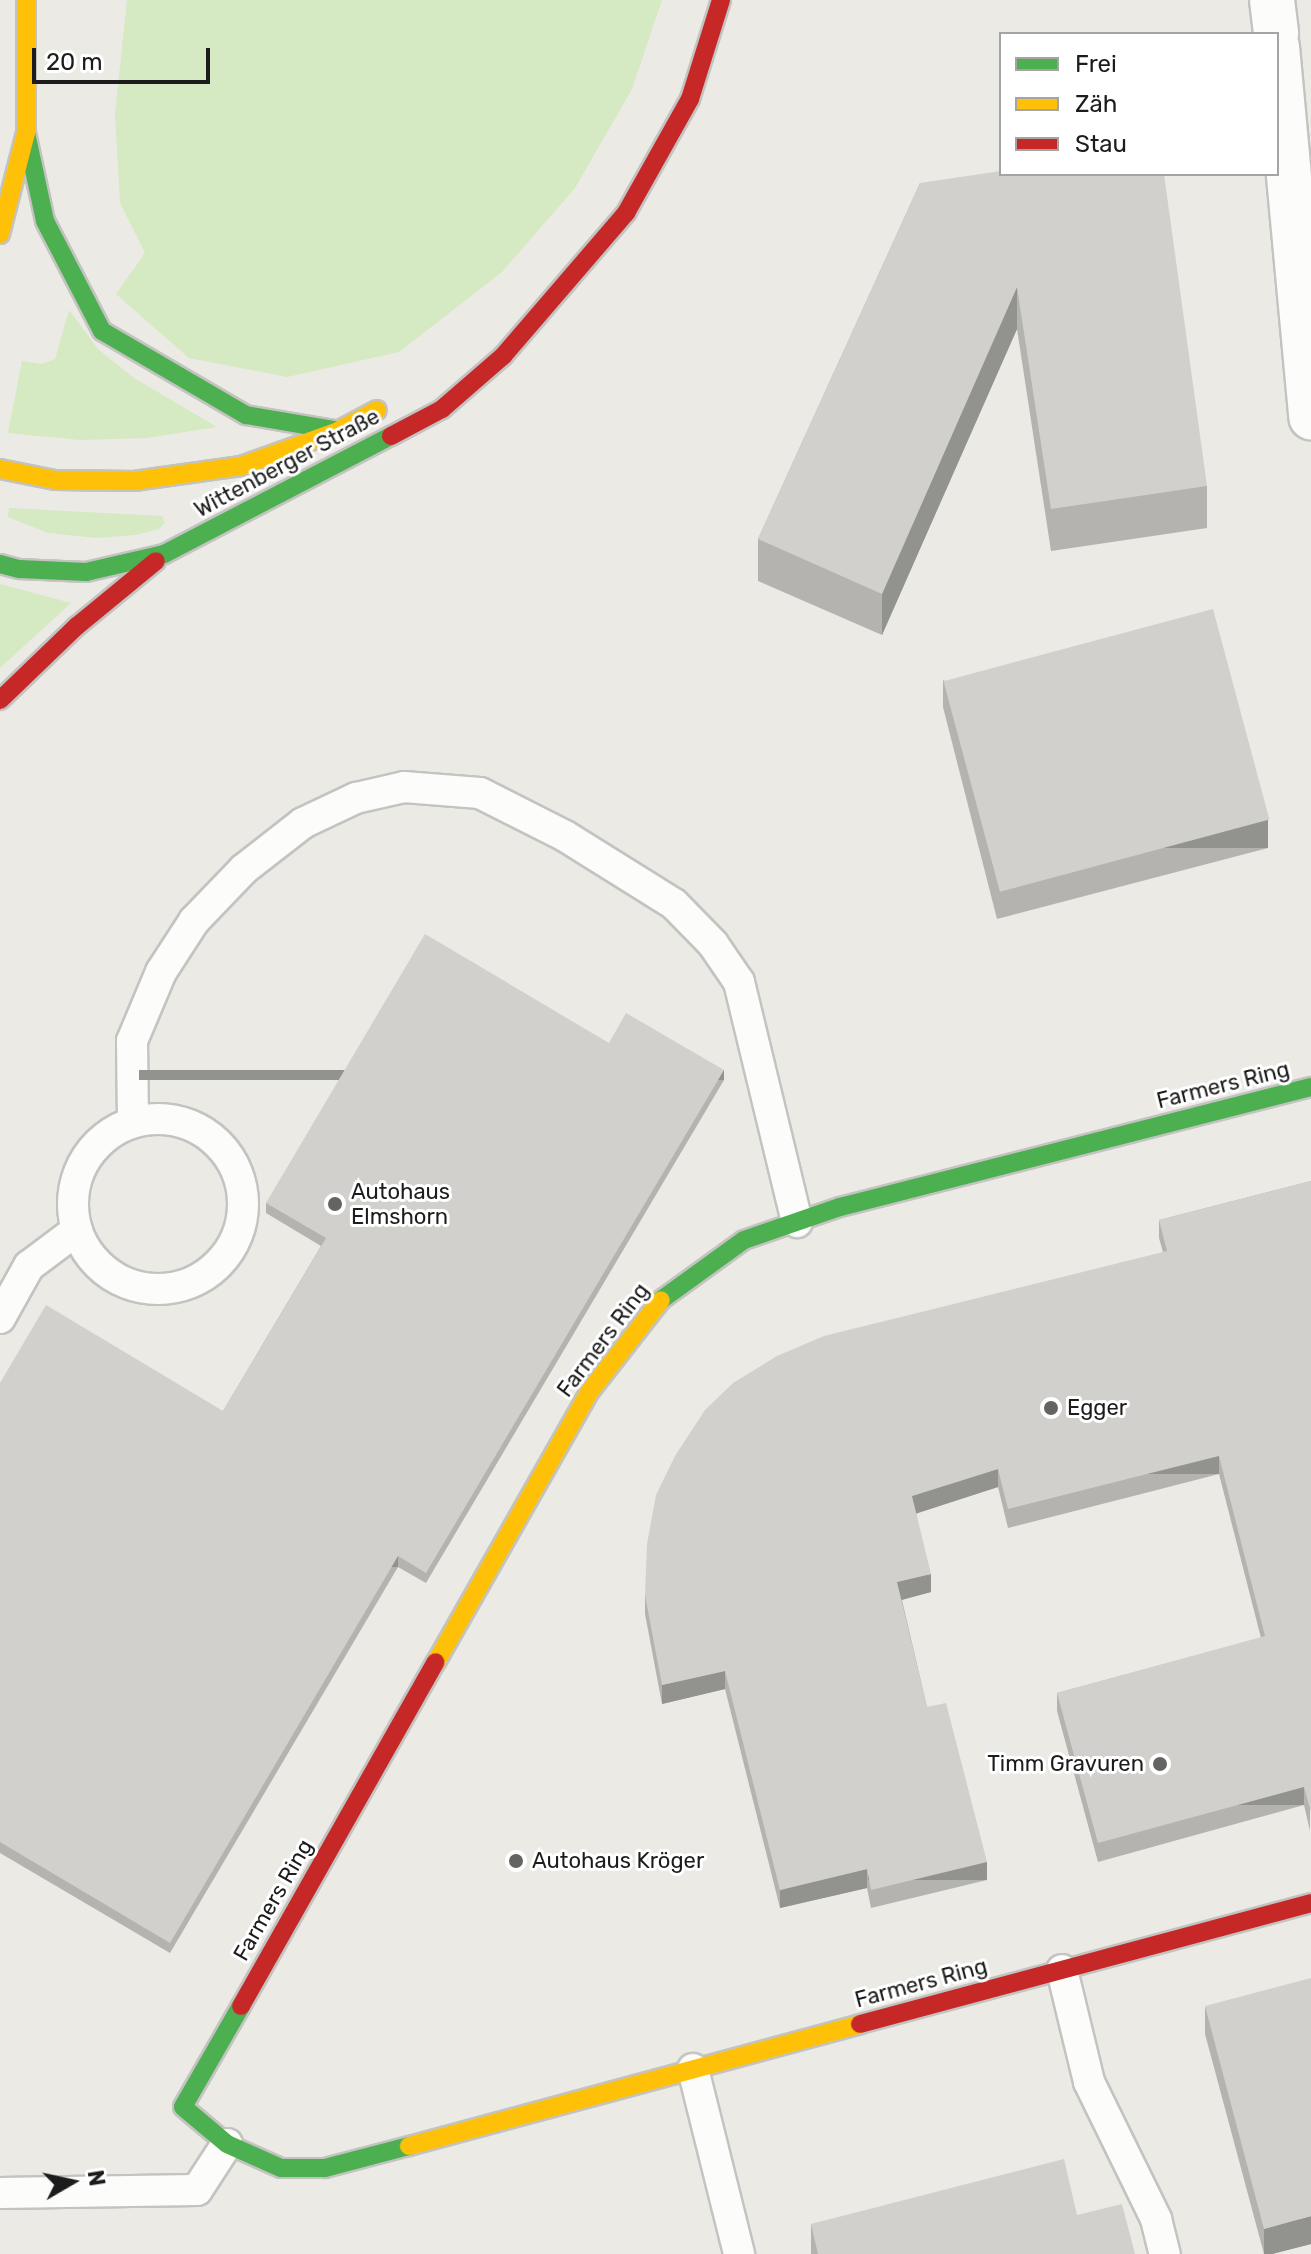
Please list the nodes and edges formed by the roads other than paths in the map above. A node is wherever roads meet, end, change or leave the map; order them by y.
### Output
1 (26, 0) edge
2 (721, 0) edge
3 (1272, 0) edge
4 (1276, 32) edge
5 (1279, 55) edge
6 (1297, 125) edge
7 (26, 133) junction
8 (0, 234) edge
9 (551, 299) junction
10 (489, 341) dead end
11 (388, 404) dead end
12 (1311, 417) edge
13 (338, 431) junction
14 (0, 469) edge
15 (164, 554) junction
16 (0, 564) edge
17 (0, 700) edge
18 (1311, 1087) edge
19 (133, 1122) junction
20 (797, 1222) junction
21 (77, 1230) junction
22 (0, 1318) edge
23 (1311, 1903) edge
24 (1062, 1970) junction
25 (693, 2069) junction
26 (227, 2144) junction
27 (0, 2193) edge
28 (739, 2254) edge
29 (1165, 2254) edge

1 - 7 street
2 - 9 street, Wittenberger Straße
3 - 4 street
5 - 6 street
6 - 12 street
7 - 8 street
7 - 13 street
9 - 10 street, Wittenberger Straße
9 - 15 street, Wittenberger Straße
11 - 13 street, Wittenberger Straße
13 - 14 street, Wittenberger Straße
15 - 16 street, Wittenberger Straße
15 - 17 street
18 - 20 street, Farmers Ring
19 - 20 lane
19 - 21 lane
19 - 21 lane
20 - 26 street, Farmers Ring
21 - 22 lane
23 - 24 street, Farmers Ring
24 - 25 street, Farmers Ring
24 - 29 lane
25 - 26 street, Farmers Ring
25 - 28 lane
26 - 27 lane

